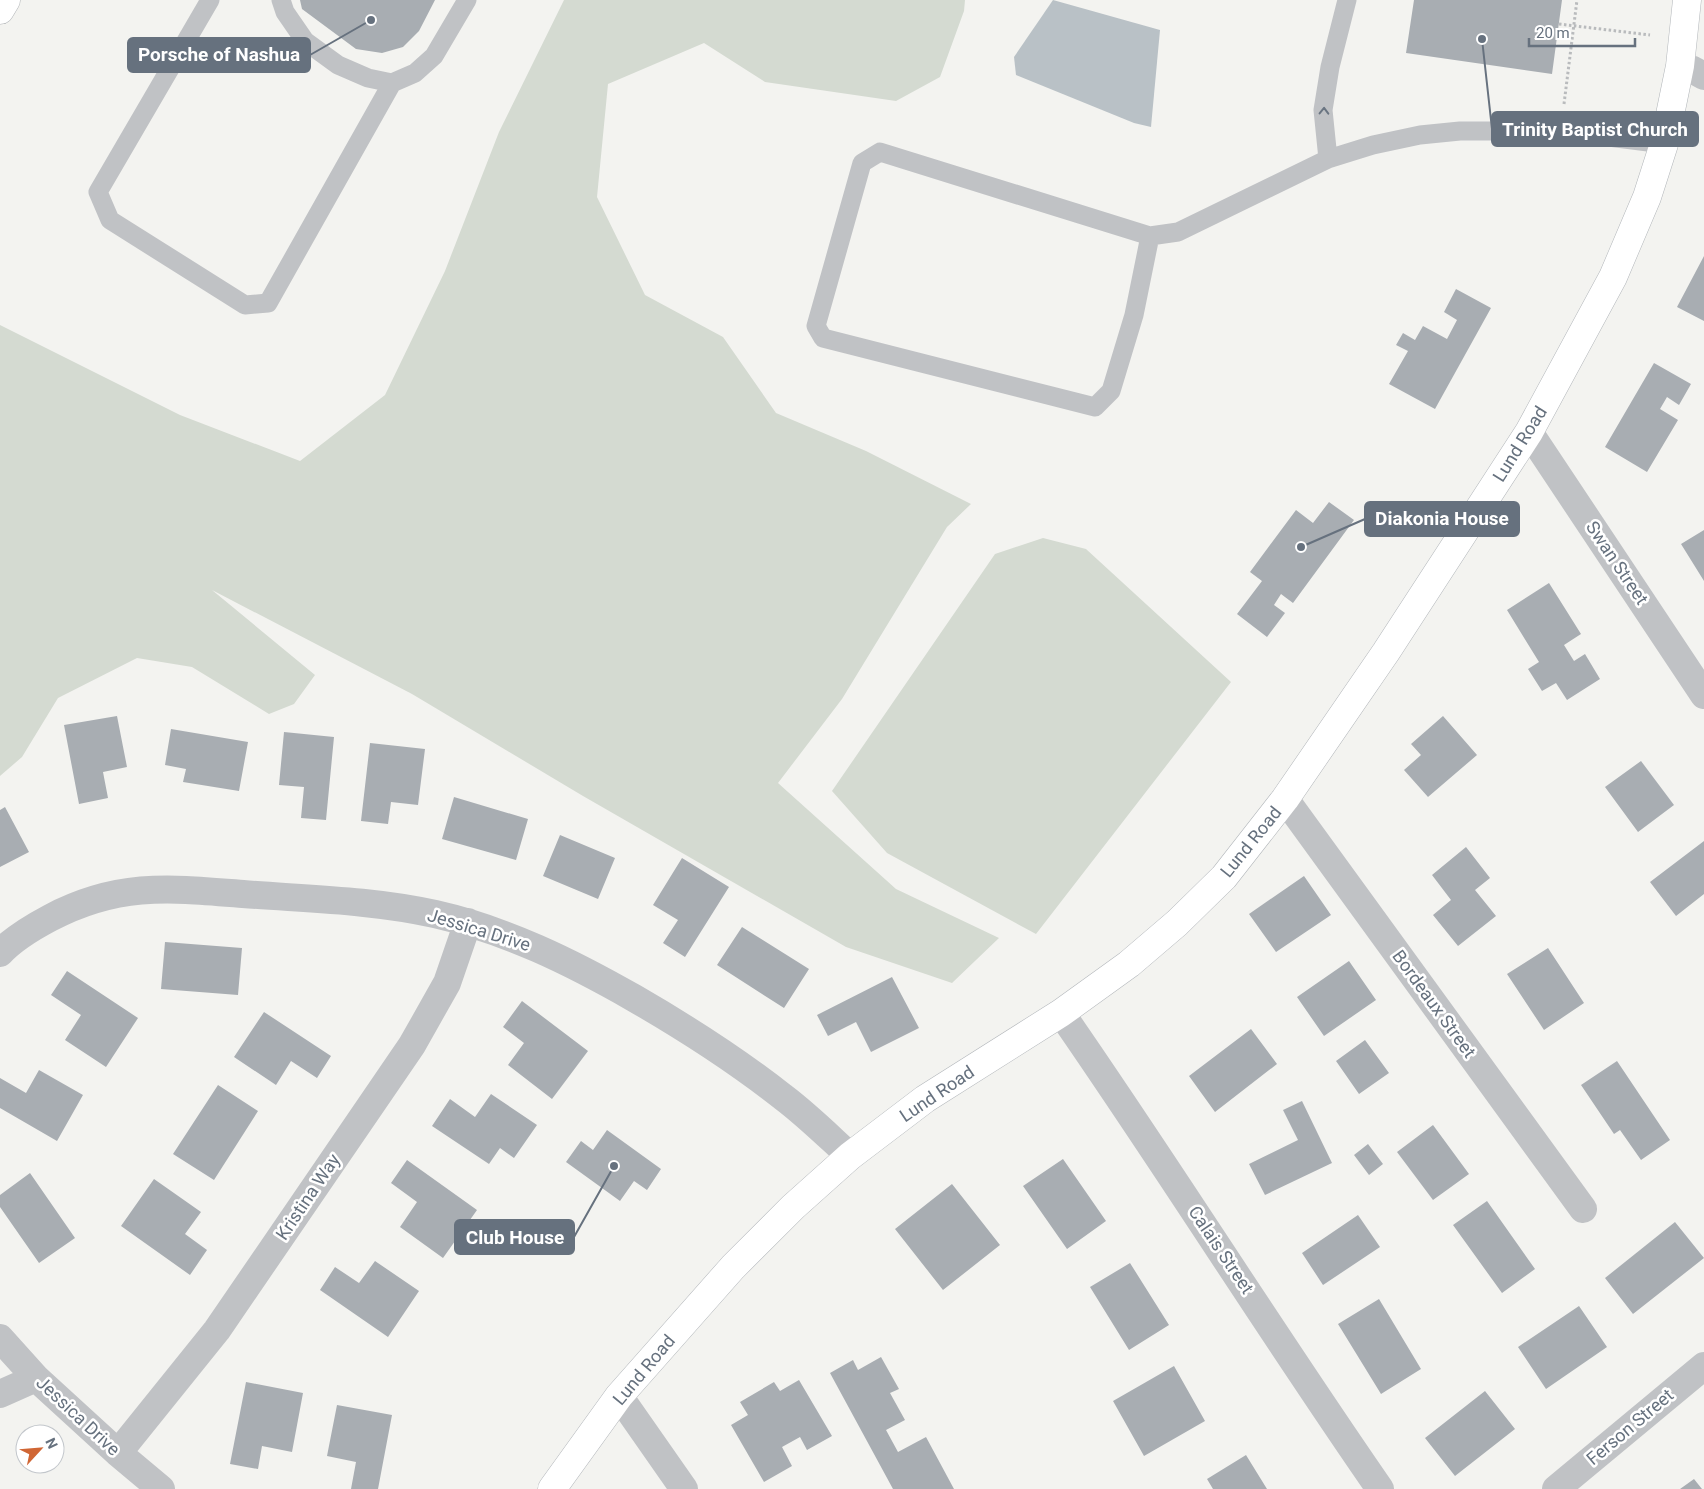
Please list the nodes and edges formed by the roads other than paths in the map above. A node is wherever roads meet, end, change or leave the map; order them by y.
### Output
1 (6, 0) edge
2 (210, 0) edge
3 (281, 0) edge
4 (467, 0) edge
5 (1347, 0) edge
6 (1687, 0) edge
7 (0, 10) edge
8 (1692, 71) edge
9 (392, 83) junction
10 (1664, 144) junction
11 (1328, 159) junction
12 (1150, 236) junction
13 (1530, 432) junction
14 (1704, 695) edge
15 (1285, 799) junction
16 (468, 922) junction
17 (0, 953) edge
18 (1061, 1013) junction
19 (850, 1156) junction
20 (1583, 1209) dead end
21 (0, 1338) edge
22 (1704, 1366) edge
23 (36, 1378) junction
24 (0, 1394) edge
25 (620, 1396) junction
26 (118, 1453) junction
27 (161, 1489) edge
28 (552, 1489) edge
29 (684, 1489) edge
30 (1380, 1489) edge
31 (1556, 1489) edge

1 - 7 main road
2 - 9 lane
3 - 9 lane
4 - 9 lane
11 -> 5 lane
6 - 8 main road, Lund Road
8 - 10 main road, Lund Road
10 - 11 lane
10 - 13 main road, Lund Road
11 - 12 lane
12 - 12 lane
13 - 14 street, Swan Street
13 - 15 main road, Lund Road
15 - 18 main road, Lund Road
15 - 20 street, Bordeaux Street
16 - 17 street, Jessica Drive
16 - 19 street, Jessica Drive
16 - 26 street, Kristina Way
18 - 19 main road, Lund Road
18 - 30 street, Calais Street
19 - 25 main road, Lund Road
21 - 23 street, Jessica Drive
22 - 31 street, Ferson Street
23 - 24 street
23 - 26 street, Jessica Drive
25 - 28 main road, Lund Road
25 - 29 street
26 - 27 street, Jessica Drive

